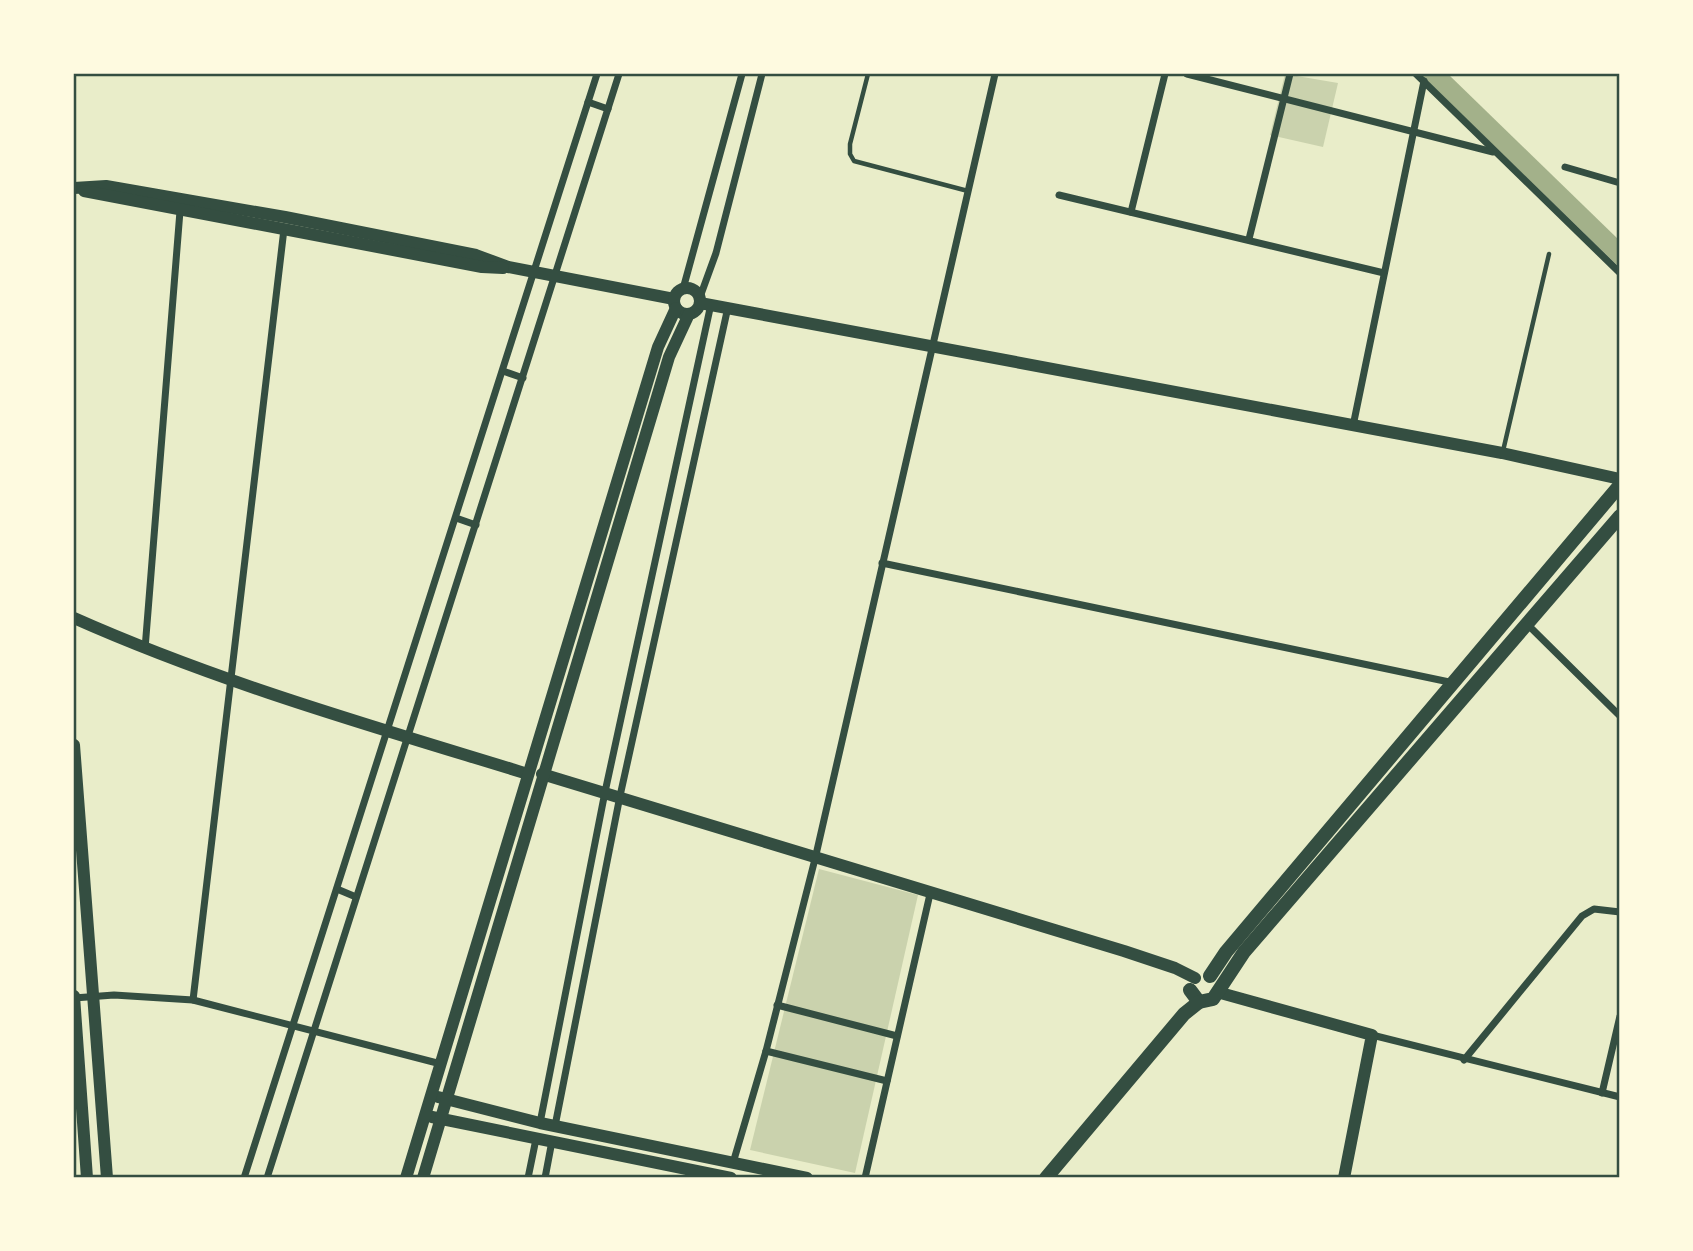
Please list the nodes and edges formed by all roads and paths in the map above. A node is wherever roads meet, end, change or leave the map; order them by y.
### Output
1 (597, 74) edge
2 (619, 74) edge
3 (742, 74) edge
4 (762, 74) edge
5 (868, 74) edge
6 (995, 74) edge
7 (1165, 74) edge
8 (1187, 74) edge
9 (1290, 74) edge
10 (1416, 74) edge
11 (1424, 81) junction
12 (1283, 100) junction
13 (588, 102) junction
14 (608, 109) junction
15 (1412, 133) junction
16 (1493, 152) junction
17 (1564, 167) dead end
18 (1619, 183) edge
19 (75, 188) edge
20 (968, 191) junction
21 (1059, 195) dead end
22 (180, 211) junction
23 (1131, 212) junction
24 (284, 229) junction
25 (1249, 239) junction
26 (1549, 254) dead end
27 (508, 267) junction
28 (534, 271) junction
29 (1384, 273) junction
30 (1619, 273) edge
31 (556, 274) junction
32 (678, 299) junction
33 (704, 301) junction
34 (727, 307) junction
35 (689, 314) junction
36 (931, 346) junction
37 (503, 370) junction
38 (523, 378) junction
39 (1353, 426) junction
40 (1502, 453) junction
41 (622, 464) junction
42 (635, 468) junction
43 (1619, 479) edge
44 (1619, 485) edge
45 (1619, 516) edge
46 (456, 518) junction
47 (476, 525) junction
48 (882, 563) junction
49 (591, 567) junction
50 (604, 571) junction
51 (74, 618) edge
52 (1527, 624) junction
53 (145, 650) junction
54 (559, 673) junction
55 (572, 677) junction
56 (229, 680) junction
57 (1454, 683) junction
58 (1619, 716) edge
59 (387, 730) junction
60 (407, 737) junction
61 (74, 745) edge
62 (536, 749) junction
63 (549, 753) junction
64 (527, 777) junction
65 (541, 780) junction
66 (605, 792) junction
67 (620, 796) junction
68 (815, 859) junction
69 (337, 889) junction
70 (930, 894) junction
71 (356, 897) junction
72 (1619, 912) edge
73 (481, 930) junction
74 (495, 933) junction
75 (1205, 988) junction
76 (94, 996) junction
77 (74, 997) edge
78 (193, 1000) junction
79 (777, 1005) junction
80 (1619, 1016) edge
81 (294, 1024) junction
82 (314, 1030) junction
83 (1372, 1035) junction
84 (897, 1036) junction
85 (766, 1051) junction
86 (1464, 1060) junction
87 (441, 1064) junction
88 (887, 1081) junction
89 (1602, 1093) junction
90 (431, 1096) junction
91 (1619, 1097) edge
92 (445, 1099) junction
93 (425, 1115) junction
94 (440, 1119) junction
95 (540, 1123) junction
96 (555, 1126) junction
97 (536, 1139) junction
98 (552, 1141) junction
99 (733, 1163) junction
100 (729, 1177) edge
101 (87, 1178) edge
102 (107, 1178) edge
103 (244, 1178) edge
104 (267, 1178) edge
105 (406, 1178) edge
106 (423, 1178) edge
107 (528, 1178) edge
108 (545, 1178) edge
109 (807, 1178) edge
110 (865, 1178) edge
111 (1046, 1178) edge
112 (1344, 1178) edge

1 - 13 street
2 - 14 street
3 - 32 street
4 - 33 street
5 - 20 lane
6 - 20 street
7 - 23 street
8 - 12 street
9 - 12 street
10 - 11 street
11 - 15 street
11 - 16 street
12 - 15 street
12 - 25 street
13 - 14 street
13 - 28 street
14 - 31 street
15 - 16 street
15 - 29 street
16 - 30 street
17 - 18 street
19 - 22 street
19 - 27 street
20 - 36 street
21 - 23 street
22 - 24 street
22 - 53 street
23 - 25 street
24 - 27 street
24 - 56 street
25 - 29 street
26 - 40 lane
27 - 28 street
28 - 31 street
28 - 37 street
29 - 39 street
31 - 32 street
31 - 38 street
32 - 33 street
32 - 35 street
32 - 41 street
33 - 34 street
33 - 35 street
33 - 66 street
34 - 36 street
34 - 67 street
35 - 42 street
36 - 39 street
36 - 48 street
37 - 38 street
37 - 46 street
38 - 47 street
39 - 40 street
40 - 43 street
41 - 42 street
41 - 49 street
42 - 50 street
44 - 57 main road
45 - 52 main road
46 - 47 street
46 - 59 street
47 - 60 street
48 - 57 street
48 - 68 street
49 - 50 street
49 - 54 street
50 - 55 street
51 - 53 street
52 - 58 street
52 - 75 main road
53 - 56 street
54 - 55 street
54 - 62 street
55 - 63 street
56 - 59 street
56 - 78 street
57 - 75 main road
59 - 60 street
59 - 69 street
60 - 64 street
60 - 71 street
61 - 76 street
62 - 63 street
62 - 64 street
63 - 65 street
64 - 65 street
64 - 73 street
65 - 66 street
65 - 74 street
66 - 67 street
66 - 95 street
67 - 68 street
67 - 96 street
68 - 70 street
68 - 79 street
69 - 71 street
69 - 81 street
70 - 75 street
70 - 84 street
71 - 82 street
72 - 86 street
73 - 74 street
73 - 87 street
74 - 92 street
75 - 83 street
75 - 111 main road
76 - 77 street
76 - 78 street
76 - 102 street
77 - 101 street
78 - 81 street
79 - 84 street
79 - 85 street
80 - 89 street
81 - 82 street
81 - 103 street
82 - 87 street
82 - 104 street
83 - 86 street
83 - 112 street
84 - 88 street
85 - 88 street
85 - 99 street
86 - 89 street
87 - 90 street
88 - 110 street
89 - 91 street
90 - 92 street
90 - 93 street
92 - 94 street
92 - 95 street
93 - 94 street
93 - 105 street
94 - 97 street
94 - 106 street
95 - 96 street
96 - 99 street
97 - 98 street
97 - 107 street
98 - 100 street
98 - 108 street
99 - 109 street

